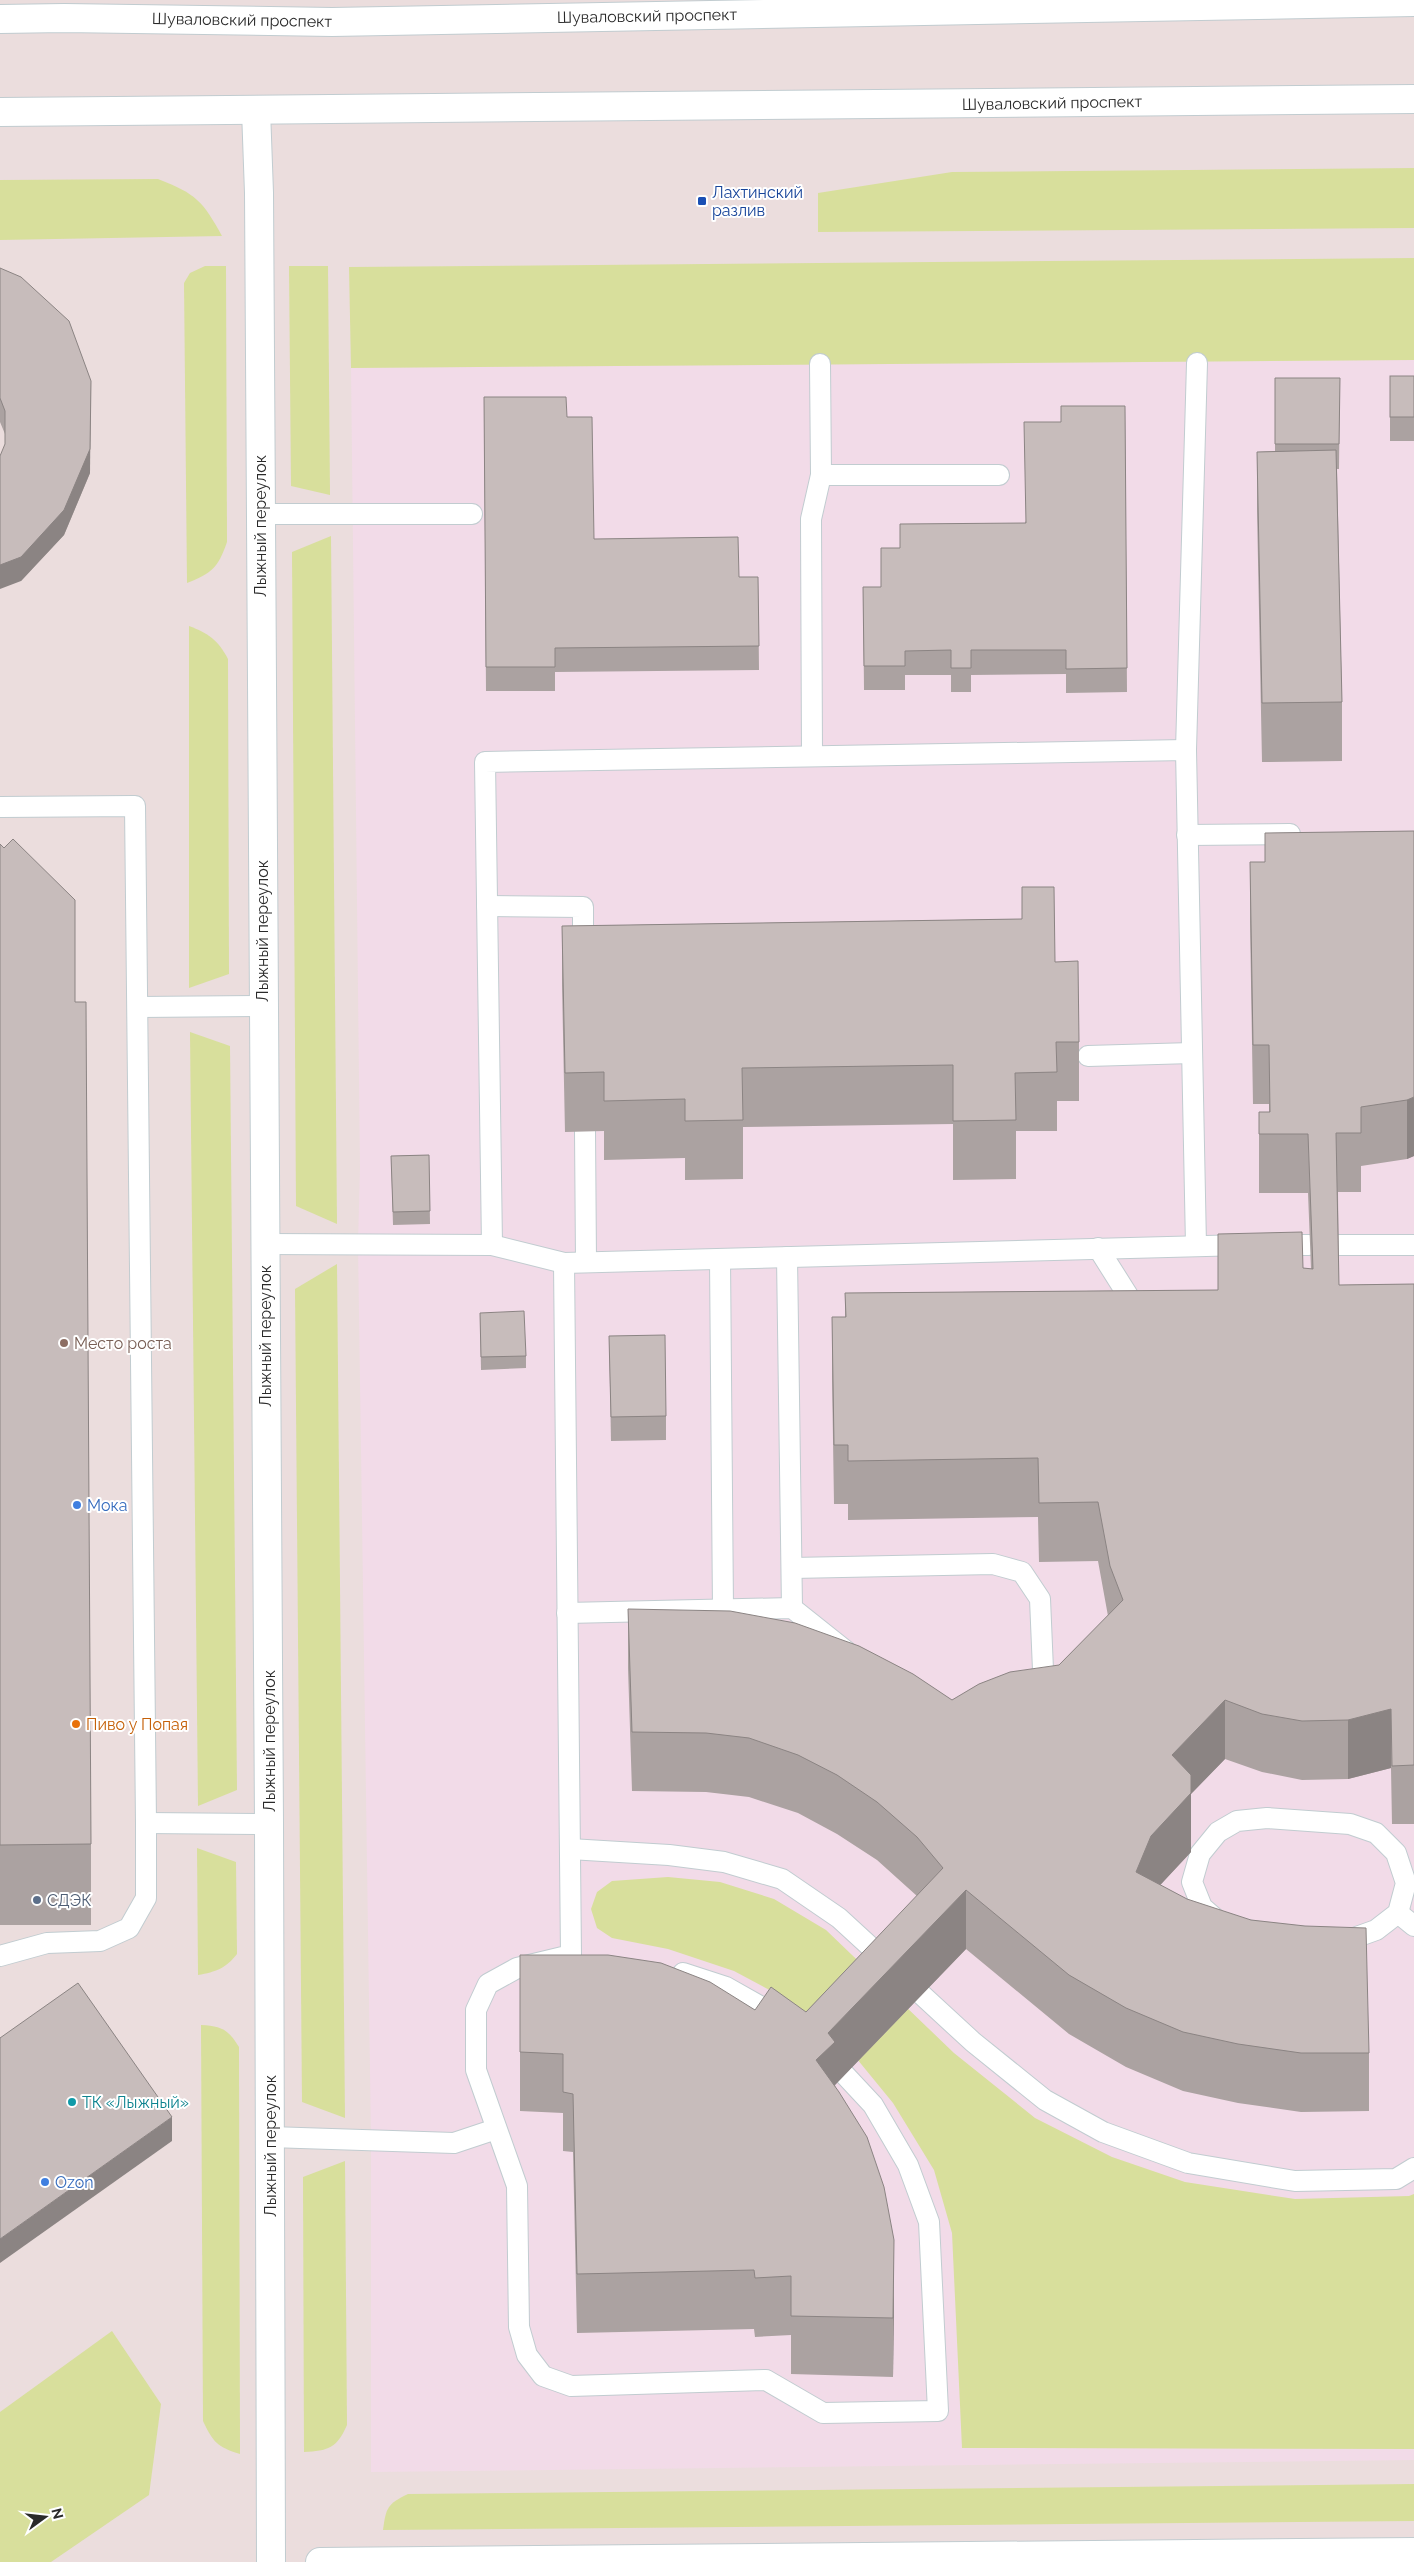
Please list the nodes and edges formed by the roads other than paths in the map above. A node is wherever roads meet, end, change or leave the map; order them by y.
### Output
1 (1414, 2) edge
2 (0, 19) edge
3 (1414, 98) edge
4 (256, 110) junction
5 (0, 112) edge
6 (1196, 363) dead end
7 (820, 364) dead end
8 (821, 475) junction
9 (999, 475) dead end
10 (260, 514) junction
11 (472, 514) dead end
12 (1186, 750) junction
13 (812, 756) junction
14 (0, 807) edge
15 (1306, 834) edge
16 (1188, 835) junction
17 (487, 906) junction
18 (584, 975) edge
19 (263, 1006) junction
20 (139, 1007) junction
21 (1192, 1054) junction
22 (1088, 1056) dead end
23 (585, 1131) dead end
24 (265, 1244) junction
25 (1414, 1244) edge
26 (492, 1245) junction
27 (1196, 1245) junction
28 (1309, 1245) edge
29 (1338, 1245) edge
30 (1098, 1248) junction
31 (786, 1257) junction
32 (720, 1259) junction
33 (586, 1262) junction
34 (564, 1263) junction
35 (1160, 1314) edge
36 (792, 1568) junction
37 (792, 1608) junction
38 (723, 1610) junction
39 (567, 1613) junction
40 (864, 1659) edge
41 (1016, 1706) edge
42 (146, 1823) junction
43 (269, 1824) junction
44 (570, 1849) junction
45 (1410, 1883) edge
46 (1398, 1913) junction
47 (1414, 1926) edge
48 (0, 1956) edge
49 (666, 1967) edge
50 (899, 1974) edge
51 (922, 1995) dead end
52 (792, 2028) edge
53 (845, 2075) dead end
54 (496, 2129) junction
55 (270, 2136) junction
56 (1414, 2168) edge
57 (1414, 2552) edge
58 (1148, 2558) edge
59 (271, 2562) edge
60 (320, 2562) edge

1 - 2 street, Шуваловский проспект
3 - 4 street, Шуваловский проспект
4 - 5 street, Шуваловский проспект
4 - 10 street, Лыжный переулок
6 - 12 lane
7 - 8 lane
8 - 9 lane
8 - 13 lane
10 - 11 lane
10 - 19 street, Лыжный переулок
12 - 13 lane
12 - 16 lane
13 - 17 lane
14 - 20 lane
15 - 16 lane
16 - 21 lane
17 - 18 lane
17 - 26 lane
19 - 20 lane
19 - 24 street, Лыжный переулок
20 - 42 lane
21 - 22 lane
21 - 27 lane
23 - 33 lane
24 - 26 lane
24 - 43 street, Лыжный переулок
25 - 29 lane
26 - 34 lane
27 - 28 lane
27 - 30 lane
30 - 31 lane
30 - 35 lane
31 - 32 lane
31 - 36 lane
32 - 33 lane
32 - 38 lane
33 - 34 lane
34 - 39 lane
36 - 37 lane
36 - 41 lane
37 - 38 lane
37 - 40 lane
38 - 39 lane
39 - 44 lane
42 - 43 lane
42 - 48 lane
43 - 55 street, Лыжный переулок
44 - 50 lane
44 - 54 lane
45 - 46 lane
45 - 46 lane
46 - 47 lane
49 - 52 lane
51 - 56 lane
53 - 54 lane
54 - 55 lane
55 - 59 street, Лыжный переулок
57 - 58 street
58 - 60 street

